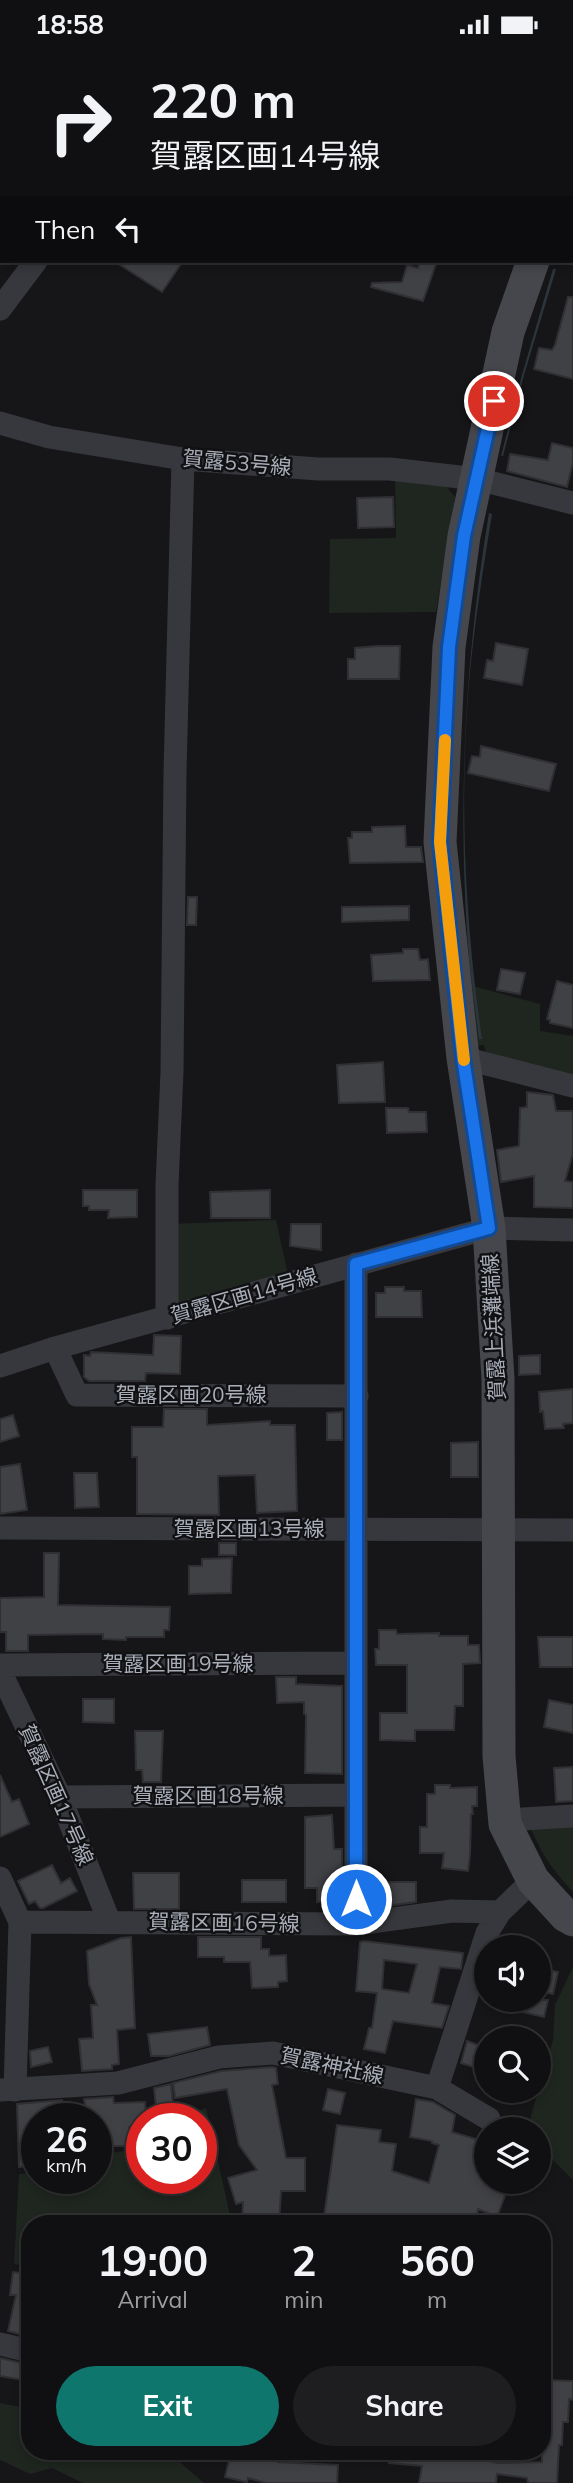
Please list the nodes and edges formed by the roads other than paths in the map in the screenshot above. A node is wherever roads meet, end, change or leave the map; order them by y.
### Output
1 (34, 263) edge
2 (532, 263) edge
3 (0, 309) edge
4 (0, 423) edge
5 (183, 459) junction
6 (477, 479) junction
7 (573, 503) edge
8 (463, 1058) junction
9 (573, 1086) edge
10 (489, 1228) junction
11 (573, 1230) edge
12 (356, 1264) junction
13 (167, 1318) junction
14 (55, 1348) junction
15 (0, 1366) edge
16 (357, 1396) junction
17 (0, 1528) edge
18 (498, 1528) junction
19 (358, 1529) junction
20 (573, 1530) edge
21 (356, 1663) junction
22 (0, 1665) edge
23 (0, 1671) edge
24 (355, 1795) junction
25 (60, 1797) junction
26 (573, 1816) edge
27 (523, 1819) dead end
28 (0, 1878) edge
29 (533, 1880) junction
30 (500, 1912) junction
31 (573, 1920) edge
32 (109, 1921) junction
33 (20, 1922) junction
34 (356, 1924) junction
35 (437, 2088) junction
36 (8, 2090) edge
37 (486, 2117) edge
38 (0, 2344) edge
39 (21, 2349) edge

1 - 3 street
2 - 6 street, 賀露上浜灘端線
4 - 5 street, 賀露53号線
5 - 6 street, 賀露53号線
5 - 13 street
6 - 7 street, 賀露53号線
6 - 8 street, 賀露上浜灘端線
8 - 9 street
8 - 10 street, 賀露上浜灘端線
10 - 11 street, 賀露区画14号線
10 - 12 street, 賀露区画14号線
10 - 18 street, 賀露上浜灘端線
12 - 13 street, 賀露区画14号線
12 - 16 street
13 - 14 street, 賀露区画14号線
14 - 15 street, 賀露区画14号線
14 - 16 street, 賀露区画20号線
16 - 19 street
17 - 19 street, 賀露区画13号線
18 - 19 street, 賀露区画13号線
18 - 20 street, 賀露区画13号線
18 - 29 street, 賀露上浜灘端線
19 - 21 street
21 - 22 street, 賀露区画19号線
21 - 24 street
23 - 25 street, 賀露区画17号線
24 - 25 street, 賀露区画18号線
24 - 34 street
25 - 32 street, 賀露区画17号線
26 - 27 street
28 - 33 street
29 - 30 street
29 - 31 street, 賀露上浜灘端線
30 - 34 street, 賀露区画16号線
30 - 35 street
32 - 33 street, 賀露区画16号線
32 - 34 street, 賀露区画16号線
33 - 36 street
35 - 36 street, 賀露神社線
35 - 37 street, 賀露神社線
38 - 39 street

